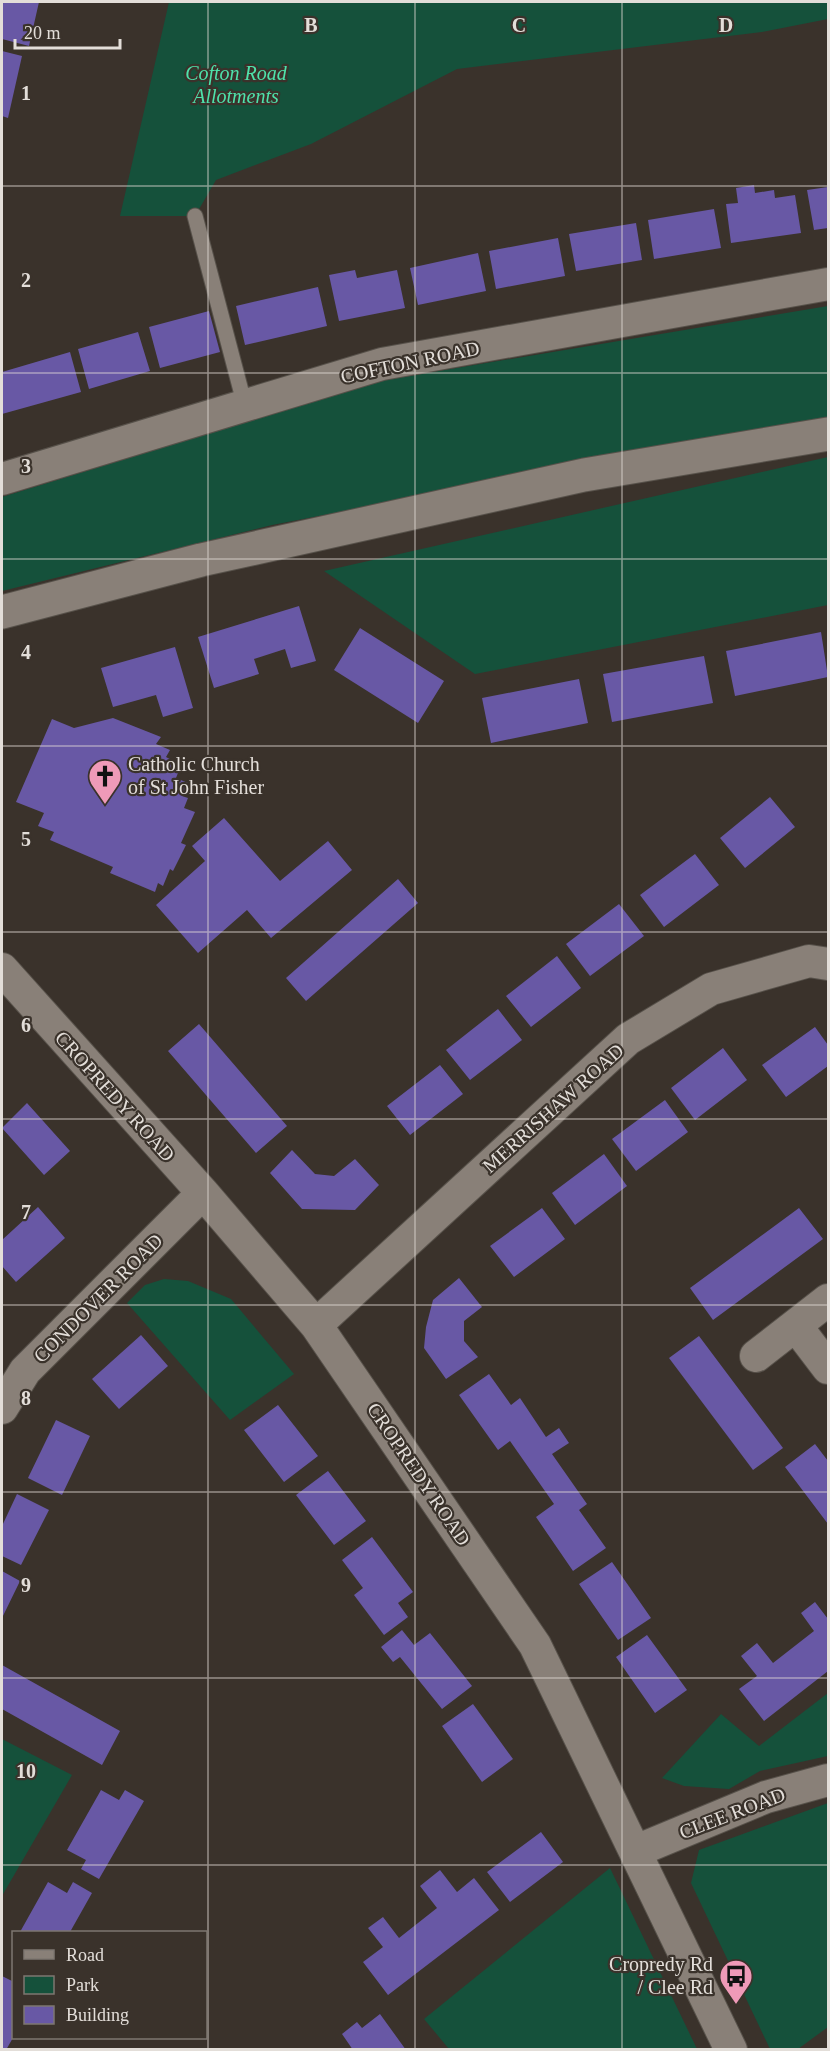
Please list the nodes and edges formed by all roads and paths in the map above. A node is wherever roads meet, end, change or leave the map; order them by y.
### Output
1 (195, 216) dead end
2 (828, 284) edge
3 (244, 406) junction
4 (828, 434) edge
5 (2, 478) edge
6 (2, 612) edge
7 (828, 964) edge
8 (2, 969) edge
9 (203, 1193) junction
10 (828, 1300) edge
11 (316, 1324) junction
12 (796, 1326) junction
13 (756, 1356) dead end
14 (828, 1368) edge
15 (2, 1408) edge
16 (828, 1780) edge
17 (636, 1851) junction
18 (731, 2049) edge

1 - 3 lane
2 - 3 street, COFTON ROAD
3 - 5 street, COFTON ROAD
4 - 6 street
7 - 11 street, MERRISHAW ROAD
8 - 9 street, CROPREDY ROAD
9 - 11 street, CROPREDY ROAD
9 - 15 street, CONDOVER ROAD
10 - 12 street
11 - 17 street, CROPREDY ROAD
12 - 13 street
12 - 14 street
16 - 17 street, CLEE ROAD
17 - 18 street, CROPREDY ROAD

